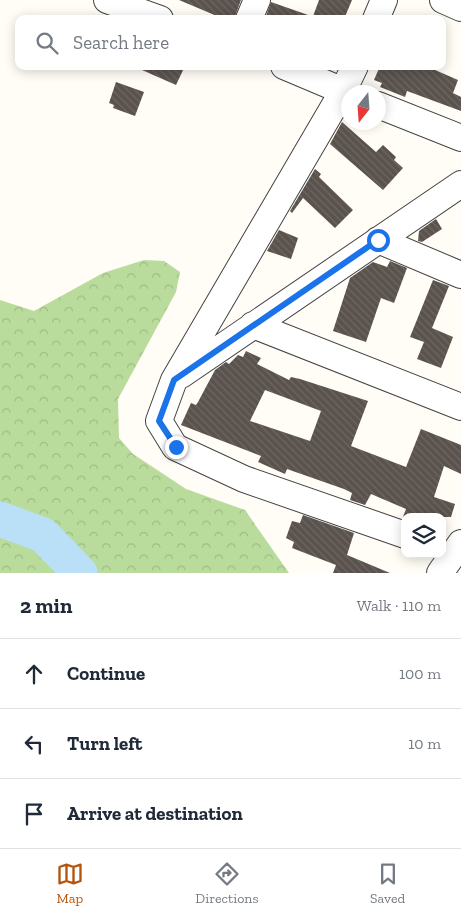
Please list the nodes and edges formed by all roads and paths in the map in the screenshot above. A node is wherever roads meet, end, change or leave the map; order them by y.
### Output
1 (107, 0) edge
2 (257, 0) edge
3 (384, 0) edge
4 (443, 0) edge
5 (135, 5) edge
6 (461, 8) edge
7 (153, 15) edge
8 (251, 15) edge
9 (378, 15) edge
10 (294, 70) edge
11 (353, 70) edge
12 (348, 85) edge
13 (341, 90) edge
14 (341, 100) edge
15 (386, 108) edge
16 (461, 138) edge
17 (461, 184) edge
18 (378, 240) junction
19 (461, 275) edge
20 (253, 325) junction
21 (174, 380) junction
22 (461, 406) edge
23 (401, 534) edge

1 - 5 street
2 - 8 street
3 - 9 street
4 - 6 street
5 - 7 street
10 - 13 street
11 - 12 street
14 - 21 street
15 - 16 street
17 - 18 street
18 - 19 street
18 - 20 street
20 - 21 street
20 - 22 street
21 - 23 street

